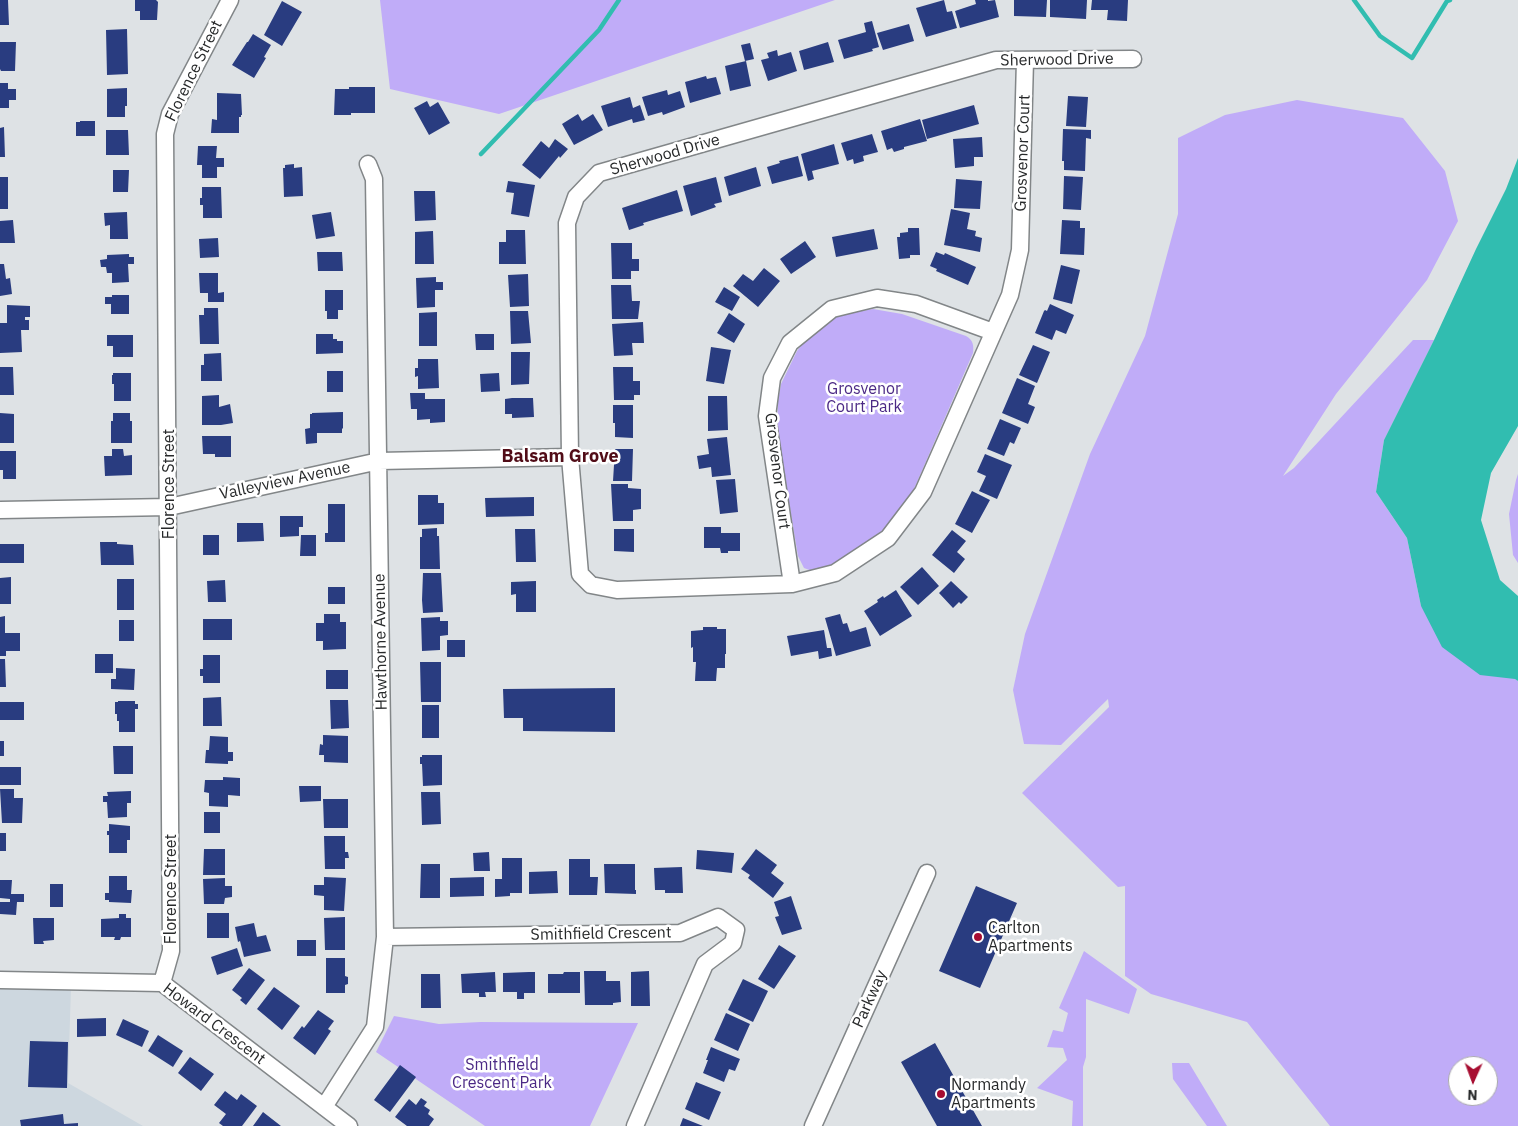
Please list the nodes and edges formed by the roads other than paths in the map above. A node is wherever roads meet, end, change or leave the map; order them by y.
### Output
1 (230, 0) edge
2 (1026, 60) junction
3 (1133, 60) dead end
4 (368, 164) dead end
5 (993, 332) junction
6 (570, 457) junction
7 (379, 461) junction
8 (169, 507) junction
9 (0, 510) edge
10 (580, 574) joint
11 (792, 584) junction
12 (927, 873) dead end
13 (385, 937) junction
14 (0, 980) edge
15 (162, 983) junction
16 (324, 1107) junction
17 (349, 1126) edge
18 (635, 1126) edge
19 (813, 1126) edge

1 - 8 street, Florence Street
2 - 3 street, Sherwood Drive
2 - 5 street, Grosvenor Court
2 - 6 street, Sherwood Drive
4 - 7 street, Hawthorne Avenue
5 - 11 street, Grosvenor Court
5 - 11 street, Grosvenor Court
6 - 7 street, Valleyview Avenue
6 - 10 street, Sherwood Drive
7 - 8 street, Valleyview Avenue
7 - 13 street, Hawthorne Avenue
8 - 9 street, Valleyview Avenue
8 - 15 street, Florence Street
10 - 11 street, Grosvenor Court
12 - 19 street, Parkway
13 - 16 street, Hawthorne Avenue
13 - 18 street, Smithfield Crescent
14 - 15 street, Howard Crescent
15 - 16 street, Howard Crescent
16 - 17 street

